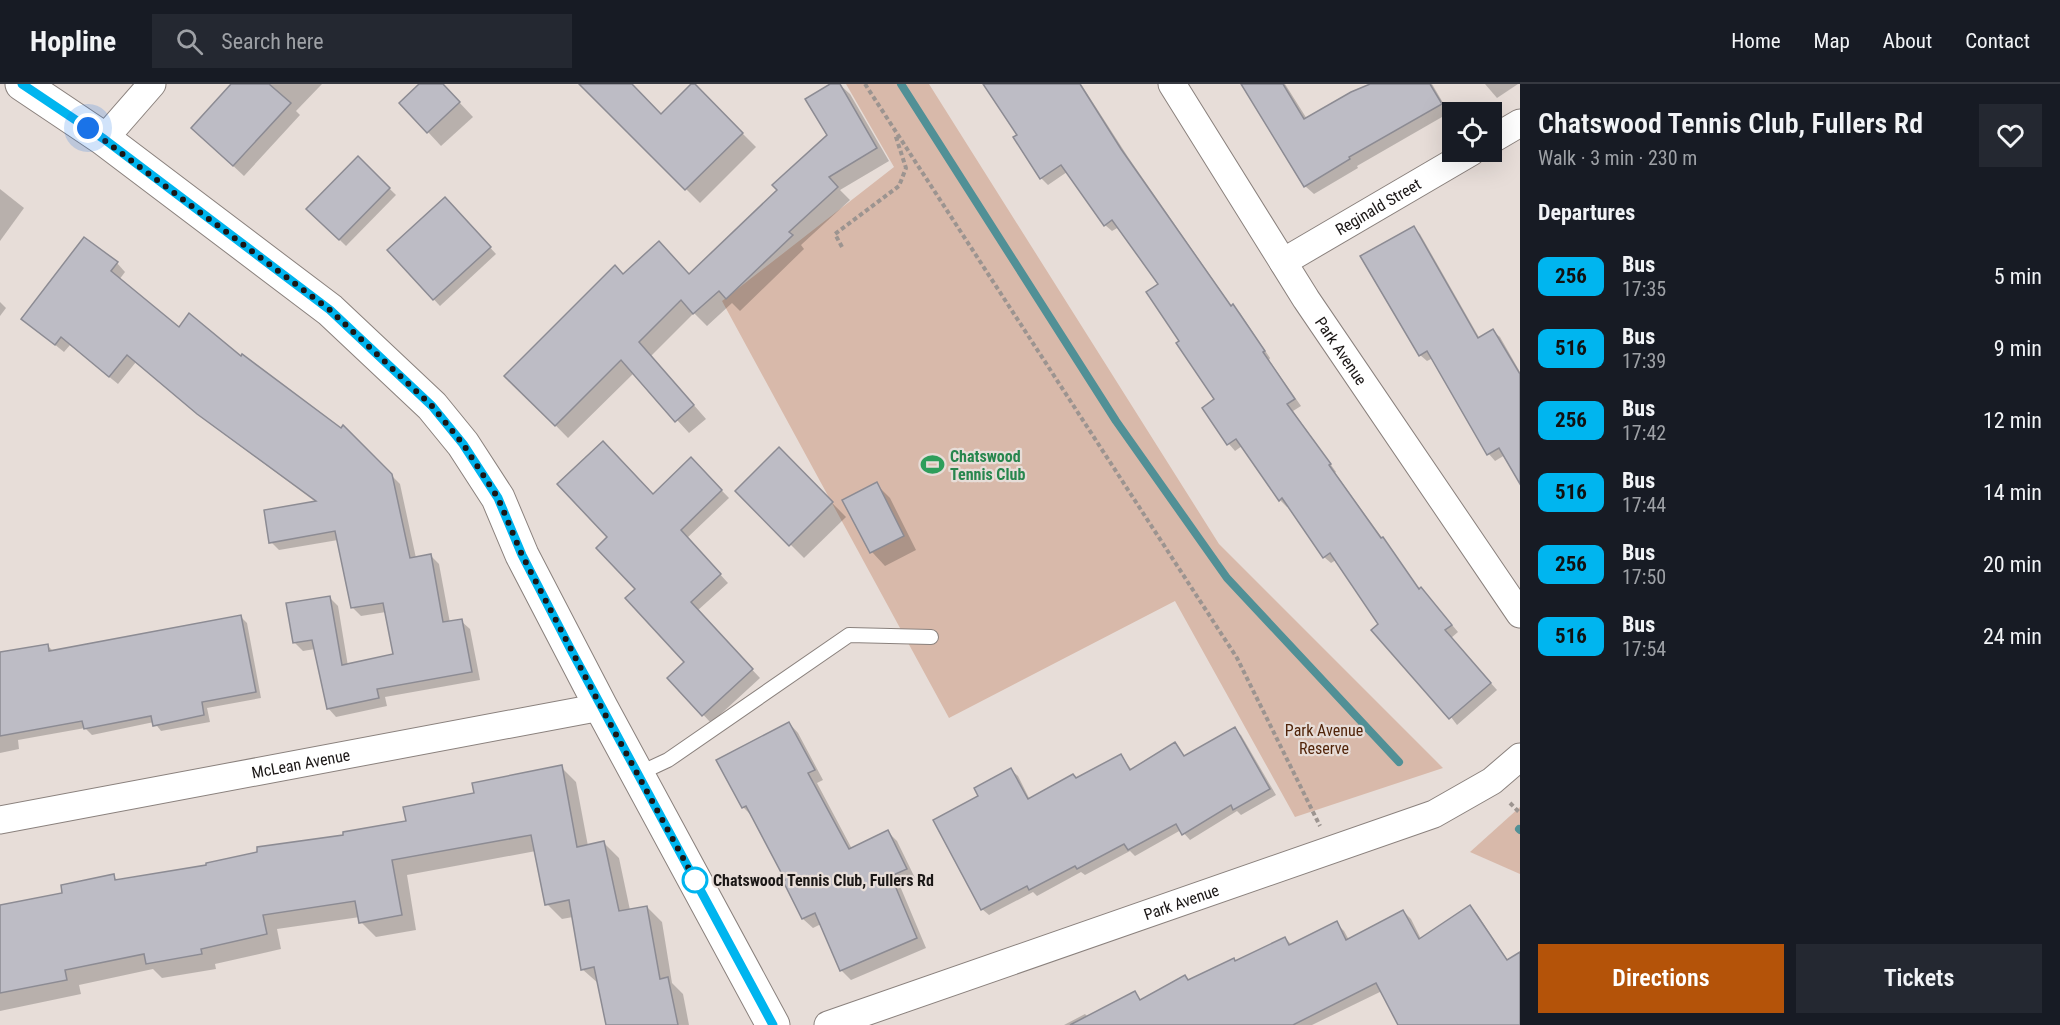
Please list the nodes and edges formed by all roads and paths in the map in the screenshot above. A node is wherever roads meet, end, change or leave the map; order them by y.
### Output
1 (22, 84) edge
2 (152, 84) edge
3 (865, 84) edge
4 (1172, 84) edge
5 (1520, 123) edge
6 (893, 127) junction
7 (1502, 134) edge
8 (104, 139) junction
9 (1454, 162) edge
10 (842, 247) dead end
11 (1282, 262) junction
12 (1520, 614) edge
13 (931, 636) dead end
14 (601, 707) junction
15 (1520, 757) edge
16 (638, 774) junction
17 (0, 820) edge
18 (1332, 850) junction
19 (773, 1025) edge
20 (828, 1025) edge

1 - 8 main road
2 - 8 street
3 - 6 path
4 - 11 street, Park Avenue
5 - 7 street
6 - 10 path
6 - 18 path
8 - 14 main road
9 - 11 street, Reginald Street
11 - 12 street, Park Avenue
13 - 16 lane
14 - 16 main road
14 - 17 street, McLean Avenue
15 - 18 street, Park Avenue
16 - 19 main road
18 - 20 street, Park Avenue

